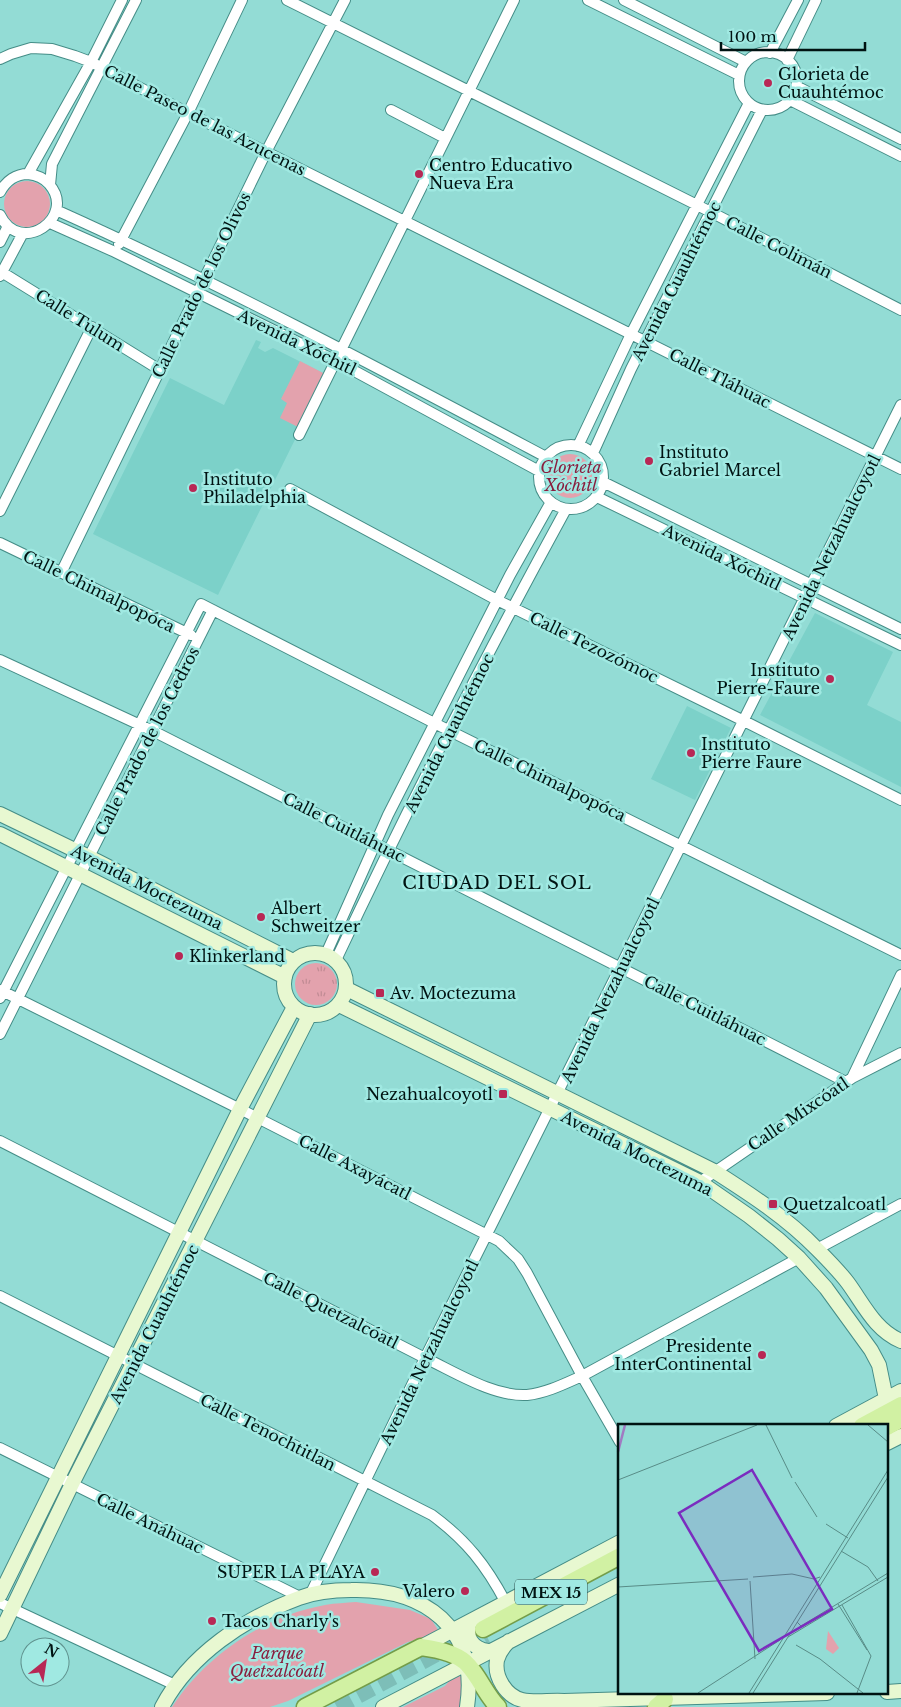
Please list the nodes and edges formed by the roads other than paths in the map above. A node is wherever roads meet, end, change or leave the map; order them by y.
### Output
1 (122, 0) edge
2 (136, 0) edge
3 (242, 0) edge
4 (287, 0) edge
5 (345, 0) edge
6 (514, 0) edge
7 (588, 0) edge
8 (624, 0) edge
9 (798, 0) edge
10 (816, 0) edge
11 (333, 24) junction
12 (770, 52) junction
13 (0, 58) edge
14 (787, 60) junction
15 (91, 62) junction
16 (746, 62) junction
17 (101, 67) junction
18 (739, 75) junction
19 (796, 86) junction
20 (469, 92) junction
21 (790, 100) junction
22 (749, 104) junction
23 (391, 110) dead end
24 (762, 110) junction
25 (188, 113) junction
26 (445, 138) junction
27 (901, 139) edge
28 (266, 152) junction
29 (901, 156) edge
30 (28, 174) junction
31 (50, 185) junction
32 (1, 187) edge
33 (697, 205) junction
34 (56, 210) junction
35 (711, 212) junction
36 (0, 215) edge
37 (404, 221) junction
38 (50, 223) junction
39 (8, 226) junction
40 (23, 233) junction
41 (121, 239) junction
42 (0, 242) edge
43 (115, 252) junction
44 (1, 273) edge
45 (203, 280) junction
46 (197, 293) junction
47 (901, 310) edge
48 (92, 327) junction
49 (631, 334) junction
50 (646, 341) junction
51 (342, 349) junction
52 (336, 361) junction
53 (160, 370) junction
54 (901, 405) edge
55 (299, 434) dead end
56 (578, 446) junction
57 (593, 453) junction
58 (876, 456) junction
59 (546, 457) junction
60 (901, 469) edge
61 (539, 471) junction
62 (603, 482) junction
63 (290, 489) dead end
64 (596, 496) junction
65 (551, 502) junction
66 (566, 509) junction
67 (0, 511) edge
68 (0, 543) edge
69 (62, 573) junction
70 (812, 584) junction
71 (805, 597) junction
72 (497, 600) junction
73 (201, 604) joint
74 (512, 608) junction
75 (213, 610) junction
76 (901, 629) edge
77 (187, 633) junction
78 (199, 639) junction
79 (901, 645) edge
80 (0, 660) edge
81 (744, 721) junction
82 (435, 723) junction
83 (140, 725) junction
84 (153, 731) junction
85 (450, 731) junction
86 (901, 800) edge
87 (0, 814) edge
88 (0, 834) edge
89 (375, 842) junction
90 (682, 846) junction
91 (389, 850) junction
92 (75, 851) junction
93 (89, 857) junction
94 (66, 866) junction
95 (80, 873) junction
96 (901, 954) edge
97 (331, 957) junction
98 (293, 961) junction
99 (621, 967) junction
100 (901, 975) edge
101 (285, 977) junction
102 (346, 989) junction
103 (1, 993) edge
104 (18, 999) junction
105 (339, 1004) junction
106 (294, 1007) junction
107 (310, 1014) junction
108 (0, 1034) edge
109 (901, 1053) edge
110 (849, 1080) junction
111 (558, 1093) junction
112 (551, 1108) junction
113 (240, 1109) junction
114 (257, 1117) junction
115 (0, 1141) edge
116 (714, 1171) junction
117 (700, 1182) junction
118 (901, 1204) edge
119 (180, 1234) junction
120 (488, 1234) junction
121 (195, 1242) junction
122 (817, 1249) junction
123 (799, 1258) junction
124 (0, 1296) edge
125 (901, 1341) edge
126 (118, 1356) junction
127 (426, 1358) junction
128 (134, 1364) junction
129 (582, 1376) junction
130 (901, 1391) edge
131 (896, 1418) edge
132 (851, 1424) edge
133 (870, 1424) edge
134 (618, 1439) edge
135 (888, 1440) edge
136 (0, 1448) edge
137 (57, 1477) junction
138 (365, 1481) junction
139 (72, 1484) junction
140 (618, 1543) edge
141 (618, 1557) edge
142 (618, 1569) edge
143 (320, 1575) junction
144 (618, 1585) edge
145 (337, 1590) junction
146 (0, 1596) edge
147 (305, 1596) junction
148 (506, 1603) junction
149 (6, 1606) edge
150 (452, 1631) junction
151 (0, 1634) edge
152 (482, 1635) junction
153 (509, 1641) junction
154 (421, 1647) junction
155 (468, 1664) junction
156 (174, 1685) junction
157 (901, 1691) edge
158 (888, 1692) edge
159 (810, 1694) edge
160 (660, 1703) edge
161 (558, 1704) edge
162 (162, 1707) edge
163 (305, 1707) edge
164 (383, 1707) edge
165 (467, 1707) edge
166 (498, 1707) edge

1 - 15 street
2 - 17 street
3 - 25 street
4 - 11 street, Calle Colimán
5 - 11 street, Calle Prado de los Olivos
6 - 20 street
7 - 18 street
8 - 16 street
9 - 12 street
10 - 14 street
11 - 20 street, Calle Colimán
11 - 28 street, Calle Prado de los Olivos
12 - 14 street
12 - 16 street
13 - 15 street, Calle Paseo de las Azucenas
14 - 19 street
15 - 17 street, Calle Paseo de las Azucenas
15 - 30 street
16 - 18 street
17 - 25 street, Calle Paseo de las Azucenas
17 - 31 street
18 - 22 street
19 - 21 street
19 - 27 street
20 - 26 street
20 - 33 street, Calle Colimán
21 - 24 street
21 - 29 street
22 - 24 street
22 - 33 street, Avenida Cuauhtémoc
23 - 26 street
24 - 35 street, Avenida Cuauhtémoc
25 - 28 street, Calle Paseo de las Azucenas
25 - 41 street
26 - 37 street
28 - 37 street, Calle Paseo de las Azucenas
28 - 45 street, Calle Prado de los Olivos
30 - 31 street
30 - 32 street
31 - 34 street
33 - 35 street, Calle Colimán
33 - 49 street, Avenida Cuauhtémoc
34 - 38 street
34 - 41 street, Avenida Xóchitl
35 - 47 street, Calle Colimán
35 - 50 street, Avenida Cuauhtémoc
36 - 39 street
37 - 49 street, Calle Tláhuac
37 - 51 street
38 - 40 street
38 - 43 street, Avenida Xóchitl
39 - 40 street
39 - 42 street
40 - 44 street
41 - 43 street
41 - 45 street, Avenida Xóchitl
43 - 46 street, Avenida Xóchitl
44 - 48 street, Calle Tulum
45 - 46 street, Calle Prado de los Olivos
45 - 51 street, Avenida Xóchitl
46 - 52 street, Avenida Xóchitl
46 - 53 street, Calle Prado de los Olivos
48 - 53 street, Calle Tulum
48 - 67 street
49 - 50 street, Calle Tláhuac
49 - 56 street, Avenida Cuauhtémoc
50 - 57 street, Avenida Cuauhtémoc
50 - 58 street, Calle Tláhuac
51 - 52 street
51 - 59 street, Avenida Xóchitl
52 - 55 street
52 - 61 street, Avenida Xóchitl
53 - 69 street, Calle Prado de los Olivos
54 - 58 street, Avenida Netzahualcoyotl
56 - 57 street
56 - 59 street
57 - 62 street
58 - 60 street, Calle Tláhuac
58 - 70 street, Avenida Netzahualcoyotl
59 - 61 street
61 - 65 street
62 - 64 street
62 - 70 street, Avenida Xóchitl
63 - 72 street, Calle Tezozómoc
64 - 66 street
64 - 71 street, Avenida Xóchitl
65 - 66 street
65 - 72 street, Avenida Cuauhtémoc
66 - 74 street, Avenida Cuauhtémoc
68 - 69 street, Calle Chimalpopóca
69 - 77 street, Calle Chimalpopóca
70 - 71 street, Avenida Netzahualcoyotl
70 - 76 street, Avenida Xóchitl
71 - 79 street, Avenida Xóchitl
71 - 81 street, Avenida Netzahualcoyotl
72 - 74 street, Calle Tezozómoc
72 - 82 street, Avenida Cuauhtémoc
73 - 75 street, Calle Chimalpopóca
73 - 77 street, Calle Prado de los Cedros
74 - 81 street, Calle Tezozómoc
74 - 85 street, Avenida Cuauhtémoc
75 - 78 street, Calle Prado de los Cedros
75 - 82 street, Calle Chimalpopóca
77 - 78 street, Calle Chimalpopóca
77 - 83 street, Calle Prado de los Cedros
78 - 84 street, Calle Prado de los Cedros
80 - 83 street, Calle Cuitláhuac
81 - 86 street, Calle Tezozómoc
81 - 90 street, Avenida Netzahualcoyotl
82 - 85 street, Calle Chimalpopóca
82 - 89 street, Avenida Cuauhtémoc
83 - 84 street, Calle Cuitláhuac
83 - 92 street, Calle Prado de los Cedros
84 - 89 street, Calle Cuitláhuac
84 - 93 street, Calle Prado de los Cedros
85 - 90 street, Calle Chimalpopóca
85 - 91 street, Avenida Cuauhtémoc
87 - 92 street, Avenida Moctezuma
88 - 94 street, Avenida Moctezuma
89 - 91 street, Calle Cuitláhuac
89 - 97 street, Avenida Cuauhtémoc
90 - 96 street, Calle Chimalpopóca
90 - 99 street, Avenida Netzahualcoyotl
91 - 97 street, Avenida Cuauhtémoc
91 - 99 street, Calle Cuitláhuac
92 - 93 street, Avenida Moctezuma
92 - 94 street, Calle Prado de los Cedros
93 - 95 street, Calle Prado de los Cedros
93 - 98 street, Avenida Moctezuma
94 - 95 street, Avenida Moctezuma
94 - 103 street, Calle Prado de los Cedros
95 - 101 street, Avenida Moctezuma
95 - 104 street, Calle Prado de los Cedros
97 - 98 street
97 - 102 street
98 - 101 street
99 - 110 street, Calle Cuitláhuac
99 - 111 street, Avenida Netzahualcoyotl
100 - 110 street
101 - 106 street
102 - 105 street
102 - 111 street, Avenida Moctezuma
103 - 104 street, Calle Axayácatl
104 - 108 street, Calle Prado de los Cedros
104 - 113 street, Calle Axayácatl
105 - 107 street
105 - 112 street, Avenida Moctezuma
106 - 107 street
106 - 113 street, Avenida Cuauhtémoc
107 - 114 street, Avenida Cuauhtémoc
109 - 110 street, Calle Mixcóatl
110 - 116 street, Calle Mixcóatl
111 - 112 street, Avenida Netzahualcoyotl
111 - 116 street, Avenida Moctezuma
112 - 117 street, Avenida Moctezuma
112 - 120 street, Avenida Netzahualcoyotl
113 - 114 street, Calle Axayácatl
113 - 119 street, Avenida Cuauhtémoc
114 - 120 street, Calle Axayácatl
114 - 121 street, Avenida Cuauhtémoc
115 - 119 street, Calle Quetzalcóatl
116 - 117 street, Calle Mixcóatl
116 - 122 street, Avenida Moctezuma
117 - 123 street, Avenida Moctezuma
118 - 122 street
119 - 121 street, Calle Quetzalcóatl
119 - 126 street, Avenida Cuauhtémoc
120 - 127 street, Avenida Netzahualcoyotl
120 - 129 street, Calle Axayácatl
121 - 127 street, Calle Quetzalcóatl
121 - 128 street, Avenida Cuauhtémoc
122 - 125 street, Avenida Moctezuma
123 - 129 street, Calle Quetzalcóatl
123 - 131 street, Avenida Moctezuma
124 - 126 street, Calle Tenochtitlan
126 - 128 street, Calle Tenochtitlan
126 - 137 street, Avenida Cuauhtémoc
127 - 129 street, Calle Quetzalcóatl
127 - 138 street, Avenida Netzahualcoyotl
128 - 138 street, Calle Tenochtitlan
128 - 139 street, Avenida Cuauhtémoc
129 - 134 street, Calle Axayácatl
130 - 131 street
131 - 132 street
131 - 133 main road
131 - 135 street
136 - 137 street, Calle Anáhuac
137 - 139 street, Calle Anáhuac
137 - 146 street, Avenida Cuauhtémoc
138 - 143 street, Avenida Netzahualcoyotl
138 - 148 street, Calle Tenochtitlan
139 - 147 street, Calle Anáhuac
139 - 149 street, Avenida Cuauhtémoc
140 - 148 street
141 - 152 main road, MEX 15
142 - 152 main road, MEX 15
143 - 145 street
143 - 147 street, Avenida Netzahualcoyotl
144 - 153 street
145 - 147 street
145 - 150 street
147 - 156 street
148 - 152 street
149 - 151 street, Avenida Cuauhtémoc
149 - 156 street
150 - 152 street
150 - 154 street
150 - 155 street
152 - 153 street
152 - 155 street
153 - 161 street
154 - 155 main road
154 - 163 main road
155 - 164 street
155 - 165 street
155 - 166 main road
156 - 162 street
157 - 158 street
159 - 160 street
160 - 161 street

